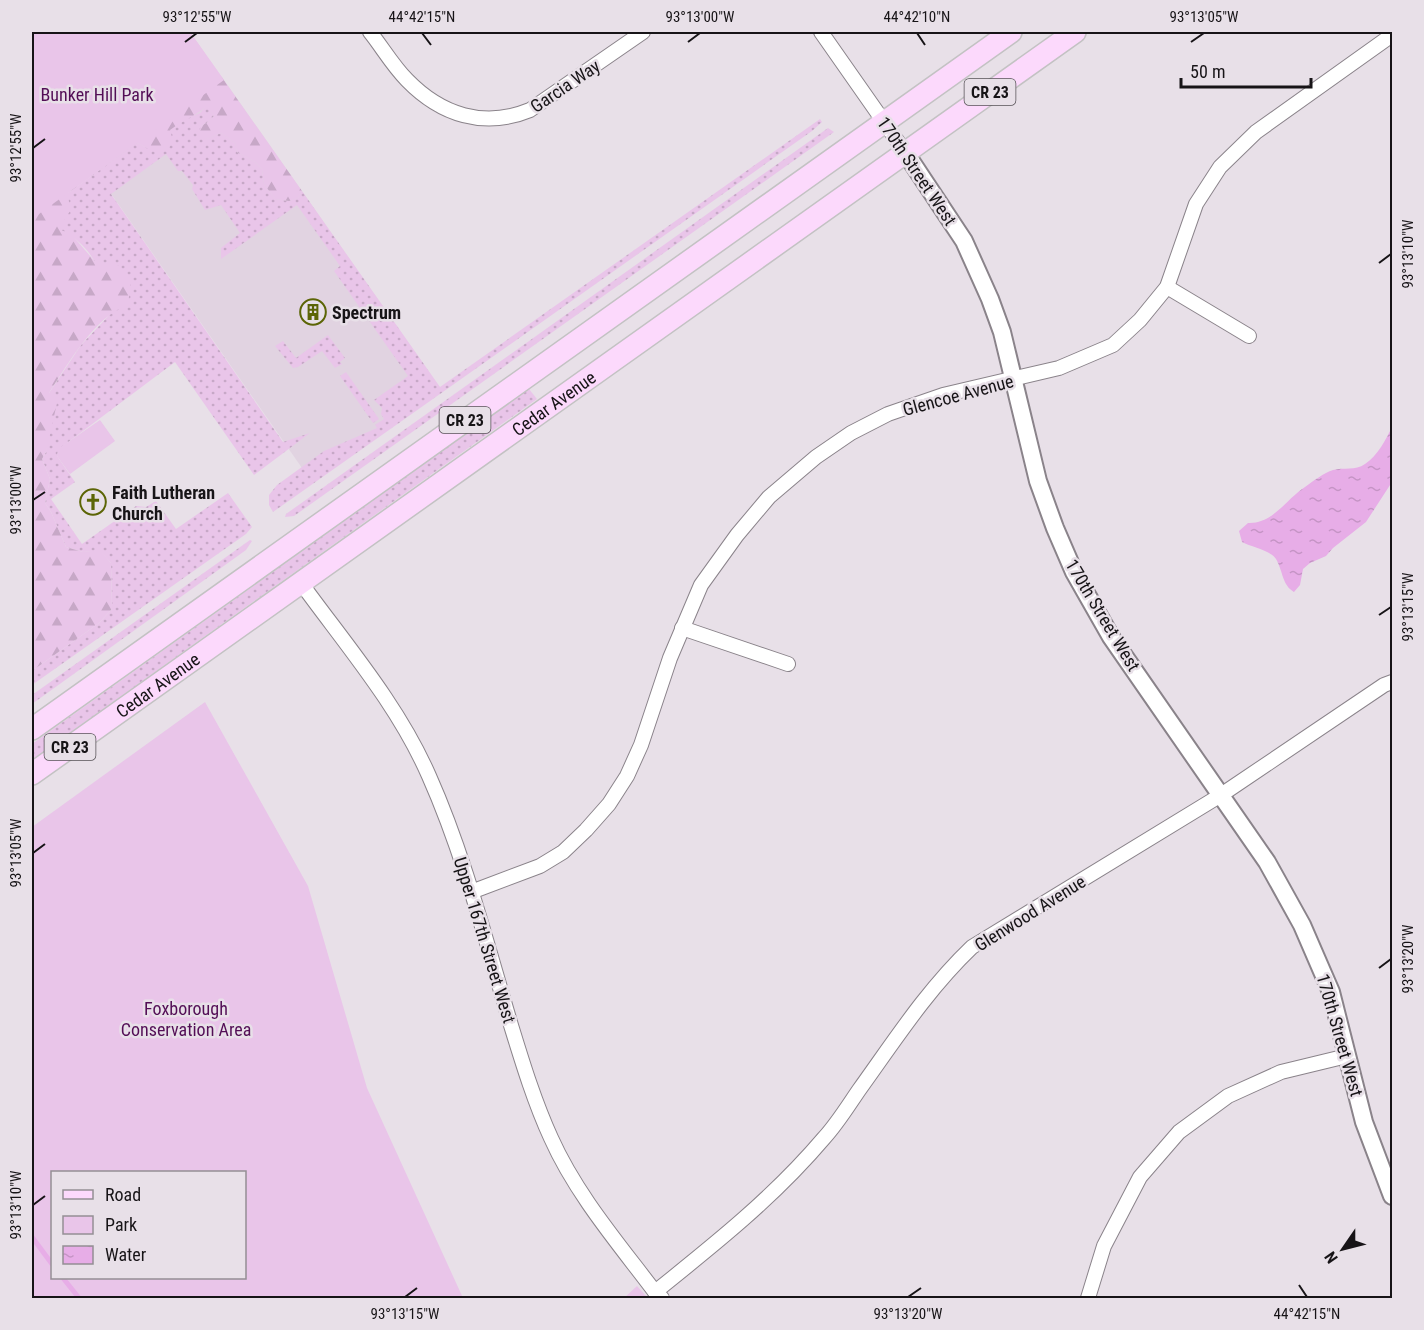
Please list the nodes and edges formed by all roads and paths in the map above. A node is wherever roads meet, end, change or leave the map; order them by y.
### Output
1 (370, 32) edge
2 (644, 32) edge
3 (821, 32) edge
4 (1011, 32) edge
5 (1075, 32) edge
6 (1392, 35) edge
7 (883, 121) junction
8 (905, 152) junction
9 (1167, 287) junction
10 (1249, 336) dead end
11 (1013, 380) junction
12 (301, 582) junction
13 (682, 628) junction
14 (788, 664) dead end
15 (1392, 682) edge
16 (32, 729) edge
17 (32, 774) edge
18 (1221, 795) junction
19 (471, 892) junction
20 (1347, 1056) junction
21 (1392, 1196) edge
22 (659, 1295) edge
23 (1089, 1299) edge

1 - 2 street, Garcia Way
3 - 7 street, 170th Street West
4 - 7 main road, Cedar Avenue / CR 23
5 - 8 main road, Cedar Avenue / CR 23
6 - 9 street, Glencoe Avenue
7 - 8 street, 170th Street West
7 - 16 main road, Cedar Avenue / CR 23
8 - 11 street, 170th Street West
8 - 12 main road, Cedar Avenue / CR 23
9 - 10 street
9 - 11 street, Glencoe Avenue
11 - 13 street, Glencoe Avenue
11 - 18 street, 170th Street West
12 - 17 main road, Cedar Avenue / CR 23
12 - 19 street, Upper 167th Street West
13 - 14 street
13 - 19 street, Glencoe Avenue
15 - 18 street, Glenwood Avenue
18 - 20 street, 170th Street West
18 - 22 street, Glenwood Avenue
19 - 22 street, Upper 167th Street West
20 - 21 street, 170th Street West
20 - 23 street

